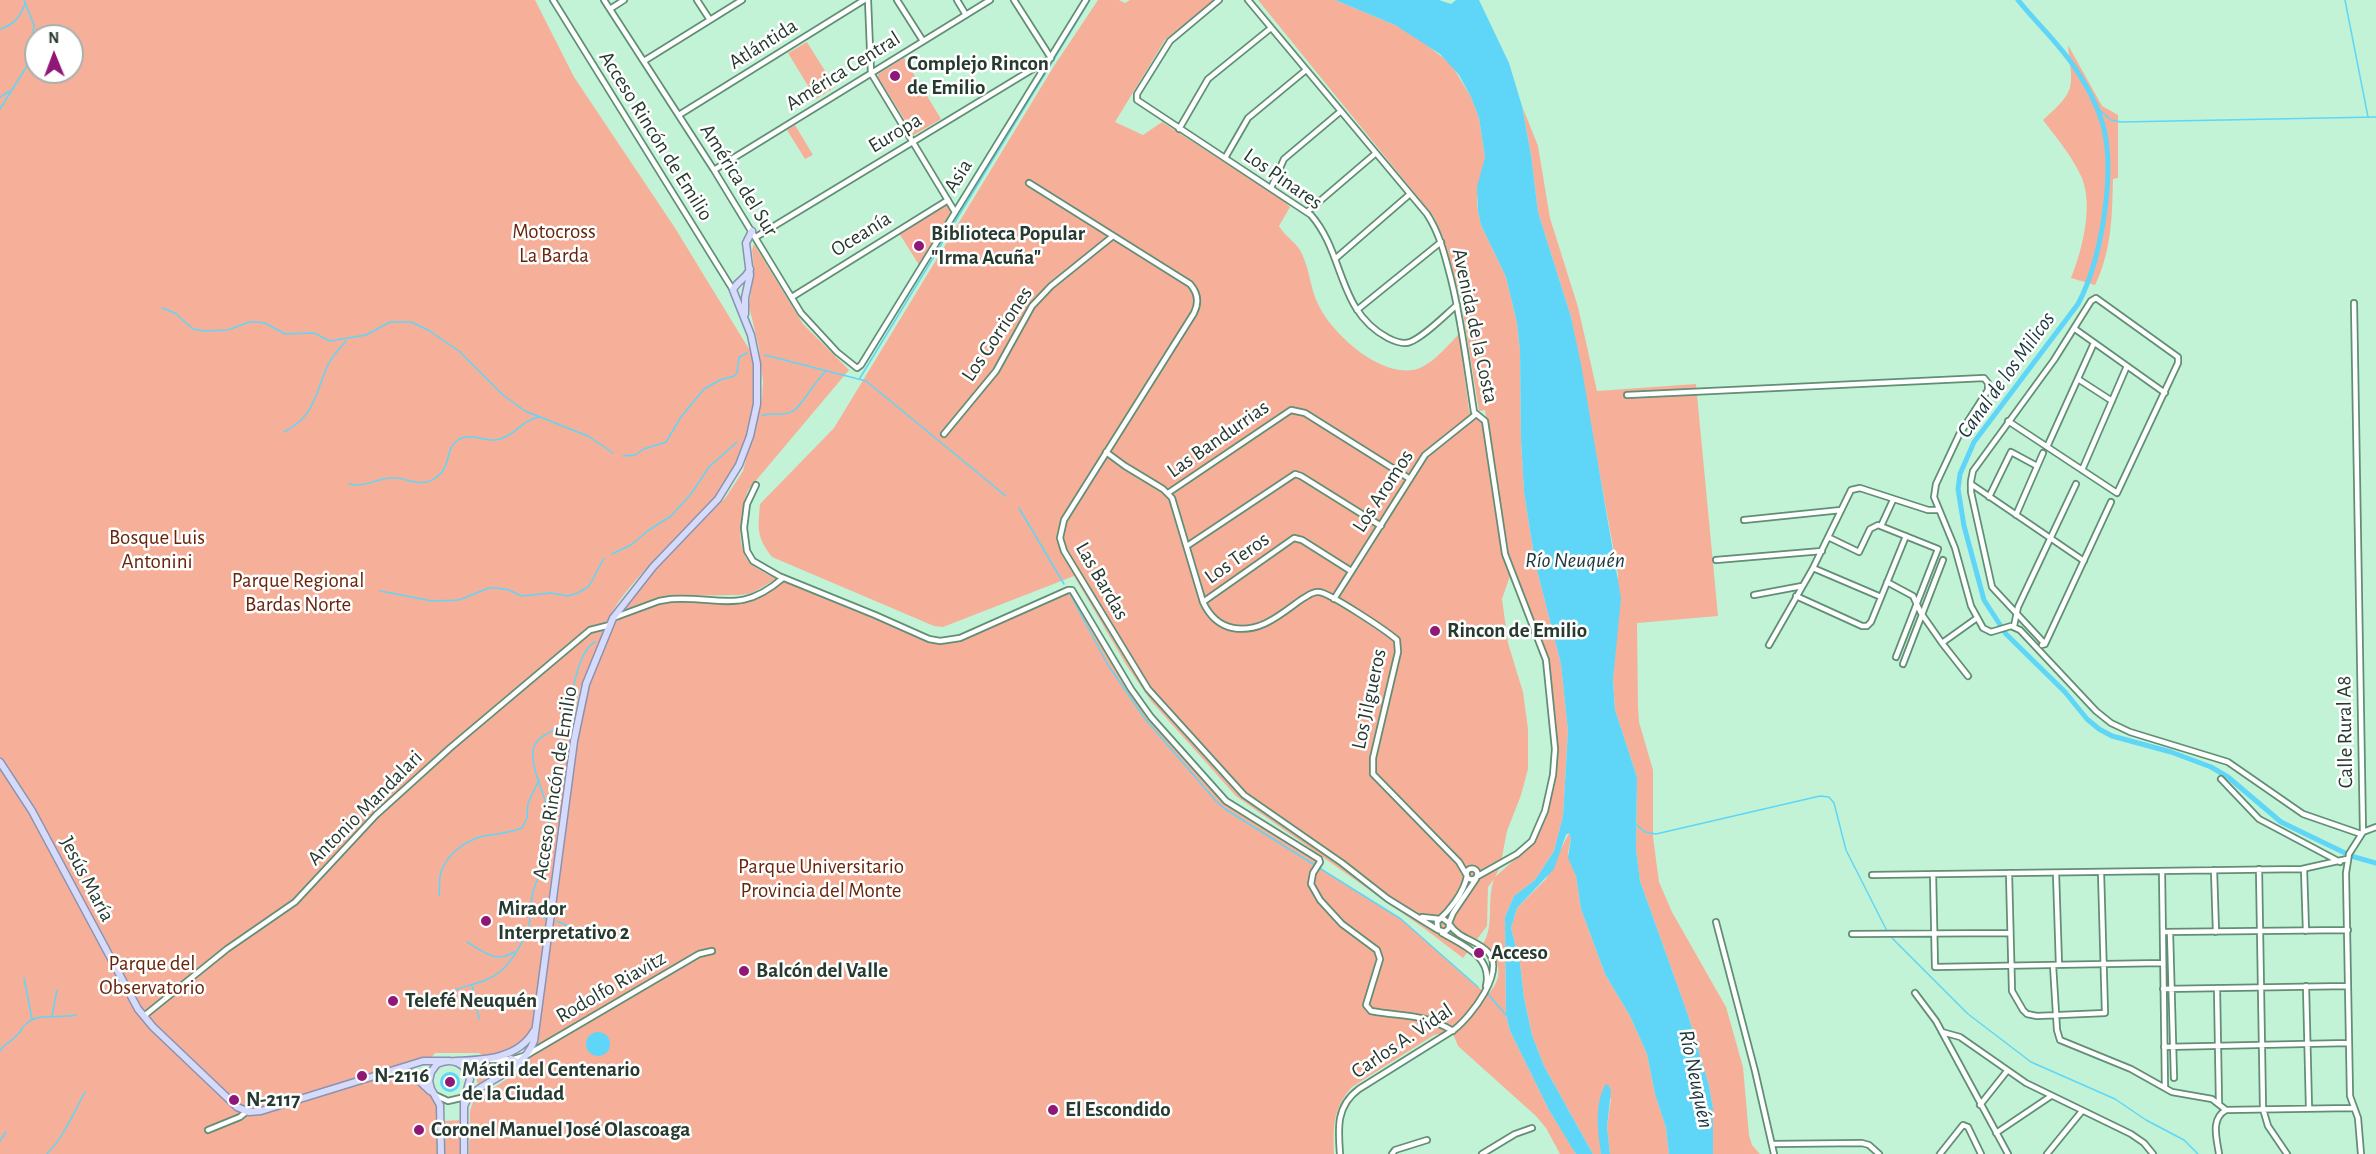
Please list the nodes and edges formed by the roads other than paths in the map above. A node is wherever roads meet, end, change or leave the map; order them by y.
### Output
1 (552, 0) edge
2 (604, 0) edge
3 (624, 0) edge
4 (697, 0) edge
5 (742, 0) edge
6 (866, 0) edge
7 (897, 0) edge
8 (957, 0) edge
9 (990, 0) edge
10 (1014, 0) edge
11 (1086, 0) edge
12 (1219, 0) edge
13 (1248, 0) edge
14 (610, 9) junction
15 (966, 15) junction
16 (710, 20) junction
17 (1271, 28) junction
18 (923, 41) junction
19 (1050, 58) junction
20 (644, 61) junction
21 (1306, 70) junction
22 (871, 73) junction
23 (1341, 111) junction
24 (679, 115) junction
25 (1179, 129) junction
26 (912, 142) junction
27 (1376, 153) junction
28 (1225, 158) junction
29 (714, 170) junction
30 (1029, 183) dead end
31 (1270, 188) junction
32 (1410, 194) junction
33 (948, 200) junction
34 (955, 212) junction
35 (1307, 212) junction
36 (754, 234) junction
37 (1113, 236) junction
38 (1441, 242) junction
39 (1335, 259) junction
40 (750, 269) junction
41 (733, 290) junction
42 (792, 297) junction
43 (2354, 303) dead end
44 (1457, 305) junction
45 (1357, 310) junction
46 (745, 318) junction
47 (2075, 329) junction
48 (2094, 343) junction
49 (2127, 366) junction
50 (857, 368) joint
51 (2078, 380) junction
52 (2165, 393) junction
53 (1627, 395) dead end
54 (2112, 401) junction
55 (1475, 415) junction
56 (2008, 421) junction
57 (944, 434) dead end
58 (2047, 447) junction
59 (1106, 452) junction
60 (2043, 453) dead end
61 (2037, 466) junction
62 (2082, 470) junction
63 (1410, 479) junction
64 (1971, 484) junction
65 (2076, 484) dead end
66 (756, 485) dead end
67 (1168, 493) junction
68 (1989, 496) junction
69 (1893, 500) junction
70 (2111, 502) dead end
71 (1841, 510) junction
72 (1938, 510) junction
73 (2016, 514) junction
74 (1744, 520) dead end
75 (1380, 526) junction
76 (1881, 526) junction
77 (1906, 536) junction
78 (1828, 537) junction
79 (2051, 538) junction
80 (1187, 546) junction
81 (1822, 551) junction
82 (1716, 560) dead end
83 (1943, 560) dead end
84 (2084, 561) junction
85 (1813, 568) junction
86 (1352, 571) junction
87 (783, 578) junction
88 (1887, 582) junction
89 (1802, 586) junction
90 (1754, 595) dead end
91 (1796, 596) junction
92 (1881, 597) junction
93 (1334, 599) junction
94 (1203, 602) junction
95 (1917, 604) junction
96 (2015, 614) junction
97 (1923, 616) junction
98 (614, 618) junction
99 (1977, 618) junction
100 (610, 625) junction
101 (2014, 626) junction
102 (1942, 643) junction
103 (2045, 644) junction
104 (1769, 645) dead end
105 (2037, 648) junction
106 (1896, 657) dead end
107 (1903, 664) dead end
108 (1968, 676) dead end
109 (0, 762) edge
110 (2221, 779) dead end
111 (2376, 826) edge
112 (2362, 833) junction
113 (2347, 859) junction
114 (1459, 862) junction
115 (2340, 862) junction
116 (1493, 866) junction
117 (2304, 868) junction
118 (1473, 869) junction
119 (2259, 869) junction
120 (2214, 870) junction
121 (2162, 871) junction
122 (2102, 872) junction
123 (2008, 873) junction
124 (2056, 873) junction
125 (1933, 874) junction
126 (1466, 875) junction
127 (1872, 875) dead end
128 (1477, 877) junction
129 (1418, 916) junction
130 (1441, 919) junction
131 (1716, 922) dead end
132 (1450, 924) junction
133 (2348, 930) junction
134 (1439, 931) junction
135 (2260, 931) junction
136 (2306, 931) junction
137 (2163, 932) junction
138 (2170, 932) junction
139 (2216, 932) junction
140 (2010, 933) junction
141 (1852, 934) dead end
142 (1934, 934) junction
143 (712, 951) dead end
144 (2163, 963) junction
145 (2103, 964) junction
146 (2010, 965) junction
147 (2053, 965) junction
148 (2059, 965) junction
149 (2306, 986) junction
150 (2348, 986) junction
151 (2261, 987) junction
152 (2163, 988) junction
153 (2172, 988) junction
154 (2217, 988) junction
155 (1484, 991) junction
156 (1915, 993) dead end
157 (2056, 1015) junction
158 (144, 1016) junction
159 (538, 1019) junction
160 (1452, 1031) junction
161 (1942, 1032) junction
162 (2308, 1043) junction
163 (2349, 1043) junction
164 (2262, 1044) junction
165 (546, 1045) junction
166 (2218, 1045) junction
167 (2173, 1046) junction
168 (2164, 1047) junction
169 (527, 1056) junction
170 (511, 1059) junction
171 (482, 1060) junction
172 (450, 1061) junction
173 (516, 1067) junction
174 (394, 1070) junction
175 (2007, 1071) junction
176 (2174, 1078) dead end
177 (2165, 1088) junction
178 (473, 1093) junction
179 (434, 1094) junction
180 (2051, 1096) junction
181 (465, 1097) junction
182 (2219, 1103) junction
183 (1980, 1105) junction
184 (464, 1107) junction
185 (2309, 1108) junction
186 (2353, 1108) junction
187 (2263, 1109) junction
188 (2226, 1110) junction
189 (2082, 1111) junction
190 (246, 1112) junction
191 (1532, 1128) dead end
192 (208, 1130) dead end
193 (1996, 1133) junction
194 (1427, 1140) dead end
195 (1773, 1144) junction
196 (2148, 1148) junction
197 (441, 1154) edge
198 (464, 1154) edge
199 (1340, 1154) edge
200 (1392, 1154) edge
201 (1484, 1154) edge
202 (1774, 1154) edge
203 (1879, 1154) edge
204 (1940, 1154) edge
205 (1981, 1154) edge
206 (2008, 1154) edge
207 (2047, 1154) edge
208 (2143, 1154) edge
209 (2153, 1154) edge
210 (2219, 1154) edge
211 (2287, 1154) edge
212 (2361, 1154) edge

1 - 41 street, Acceso Rincón de Emilio
2 - 14 street, América del Sur
3 - 14 street
4 - 16 street
5 - 16 street
6 - 22 street
6 - 24 street, Atlántida
7 - 18 street
8 - 15 street
9 - 15 street, América Central
10 - 19 street
11 - 19 street, Asia
12 - 25 street, Los Pinares
13 - 17 street, Avenida de la Costa
14 - 20 street, América del Sur
15 - 18 street, América Central
16 - 20 street
17 - 21 street, Avenida de la Costa
17 - 25 street
18 - 22 street, América Central
19 - 26 street, Europa
19 - 34 street, Asia
20 - 24 street, América del Sur
21 - 23 street, Avenida de la Costa
21 - 28 street
22 - 26 street
22 - 29 street, América Central
23 - 27 street, Avenida de la Costa
23 - 31 street
24 - 29 street, América del Sur
25 - 28 street, Los Pinares
26 - 33 street
26 - 36 street, Europa
27 - 32 street, Avenida de la Costa
27 - 35 street
28 - 31 street, Los Pinares
29 - 36 street, América del Sur
30 - 37 street, Las Bardas
31 - 35 street, Los Pinares
32 - 38 street, Avenida de la Costa
32 - 39 street
33 - 34 street
33 - 42 street, Oceanía
34 - 50 street, Asia
35 - 39 street, Los Pinares
36 - 40 main road, Acceso Rincón de Emilio
36 - 42 street, América del Sur
37 - 57 street, Los Gorriones
37 - 59 street, Las Bardas
38 - 44 street, Avenida de la Costa
38 - 45 street
39 - 45 street, Los Pinares
40 - 41 main road
40 - 46 main road, Acceso Rincón de Emilio
41 - 46 main road, Acceso Rincón de Emilio
42 - 50 street, América del Sur
43 - 112 street, Calle Rural A8
44 - 45 street, Los Pinares
44 - 55 street, Avenida de la Costa
46 - 98 main road, Acceso Rincón de Emilio
47 - 48 street
47 - 52 street
47 - 56 street
48 - 49 street
48 - 51 street
49 - 52 street
49 - 54 street
51 - 54 street
51 - 58 street
52 - 62 street
53 - 72 street
54 - 62 street
55 - 63 street, Los Aromos
55 - 116 street, Avenida de la Costa
56 - 58 street
56 - 64 street
58 - 62 street
59 - 67 street
59 - 129 street, Las Bardas
60 - 61 street
61 - 68 street
61 - 73 street
63 - 67 street, Las Bandurrias
63 - 75 street, Los Aromos
64 - 68 street
64 - 96 street
65 - 79 street
66 - 87 street
67 - 80 street, Los Jilgueros
68 - 73 street
69 - 71 street
69 - 72 street
69 - 76 street
70 - 84 street
71 - 74 street
71 - 78 street
72 - 99 street
73 - 79 street
75 - 80 street
75 - 86 street, Los Aromos
76 - 77 street
76 - 78 street
77 - 88 street
77 - 95 street
78 - 81 street
79 - 84 street
79 - 96 street
80 - 94 street, Los Jilgueros
81 - 82 street
81 - 85 street
83 - 97 street
84 - 103 street
85 - 89 street
85 - 92 street
86 - 93 street, Los Aromos
86 - 94 street, Los Teros
87 - 98 street
87 - 160 street
88 - 92 street
88 - 95 street
89 - 90 street
89 - 91 street
91 - 92 street
91 - 104 street
93 - 94 street, Los Jilgueros
93 - 114 street, Los Jilgueros
95 - 97 street
95 - 106 street
96 - 101 street
96 - 103 street
97 - 102 street
97 - 107 street
98 - 100 main road, Acceso Rincón de Emilio
99 - 101 street
99 - 102 street
100 - 158 street, Antonio Mandalari
100 - 159 main road, Acceso Rincón de Emilio
101 - 105 street
102 - 108 street
103 - 105 street
105 - 112 street
109 - 158 main road, Jesús María
110 - 115 street
111 - 112 street
112 - 113 street
113 - 115 street
113 - 133 street
114 - 118 street, Los Jilgueros
114 - 126 street, Los Jilgueros
115 - 117 street
116 - 118 street, Avenida de la Costa
116 - 128 street, Avenida de la Costa
117 - 119 street
117 - 136 street
118 - 126 street
118 - 128 street
119 - 120 street
119 - 135 street
120 - 121 street
120 - 139 street
121 - 122 street
121 - 137 street
122 - 124 street
122 - 145 street
123 - 124 street
123 - 125 street
123 - 140 street
124 - 148 street
125 - 127 street
125 - 142 street
126 - 128 street
126 - 130 street
128 - 132 street, Avenida de la Costa
129 - 130 street, Las Bardas
129 - 134 street, Las Bardas
130 - 132 street, Las Bardas
130 - 134 street
131 - 195 street
132 - 134 street
132 - 155 street, Carlos A. Vidal
133 - 136 street
133 - 150 street
134 - 155 street, Las Bardas
135 - 136 street
135 - 139 street
135 - 151 street
137 - 138 street
137 - 144 street
138 - 139 street
138 - 153 street
140 - 142 street
140 - 146 street
141 - 142 street
142 - 146 street
143 - 165 street, Rodolfo Riavitz
144 - 145 street
144 - 152 street
145 - 148 street
145 - 157 street
146 - 147 street
146 - 157 street
147 - 148 street
147 - 157 street
149 - 150 street
149 - 151 street
149 - 162 street
150 - 163 street
151 - 154 street
151 - 164 street
152 - 153 street
152 - 168 street
153 - 154 street
153 - 167 street
154 - 166 street
155 - 160 street, Carlos A. Vidal
156 - 161 street
157 - 177 street
158 - 190 main road, Jesús María
159 - 165 street
159 - 169 main road, Acceso Rincón de Emilio
159 - 171 main road, Acceso Rincón de Emilio
160 - 199 street, Carlos A. Vidal
161 - 175 street
161 - 183 street
162 - 163 street
162 - 164 street
162 - 185 street
163 - 186 street
164 - 166 street
164 - 187 street
165 - 169 street, Rodolfo Riavitz
166 - 167 street
166 - 182 street
167 - 168 street
167 - 176 street
168 - 177 street
169 - 170 street, Rodolfo Riavitz
169 - 173 main road, Rodolfo Riavitz
170 - 171 street, Rodolfo Riavitz
170 - 173 main road
171 - 172 main road, Rodolfo Riavitz
172 - 174 main road, Rodolfo Riavitz
172 - 179 main road
172 - 181 main road
173 - 178 main road, Rodolfo Riavitz
174 - 179 main road
174 - 190 main road, Rodolfo Riavitz
175 - 180 street
175 - 183 street
177 - 182 street
178 - 181 main road
178 - 184 main road, Rodolfo Riavitz
179 - 181 street
179 - 197 main road
180 - 189 street
180 - 193 street
181 - 184 main road
182 - 188 street
183 - 193 street
184 - 198 main road
185 - 186 street
185 - 187 street
186 - 212 street
187 - 188 street
187 - 211 street
188 - 210 street
189 - 196 street
189 - 207 street
190 - 192 street, Rodolfo Riavitz
191 - 201 street
193 - 206 street
194 - 200 street
195 - 202 street
195 - 203 street
196 - 208 street
196 - 209 street
204 - 205 street

